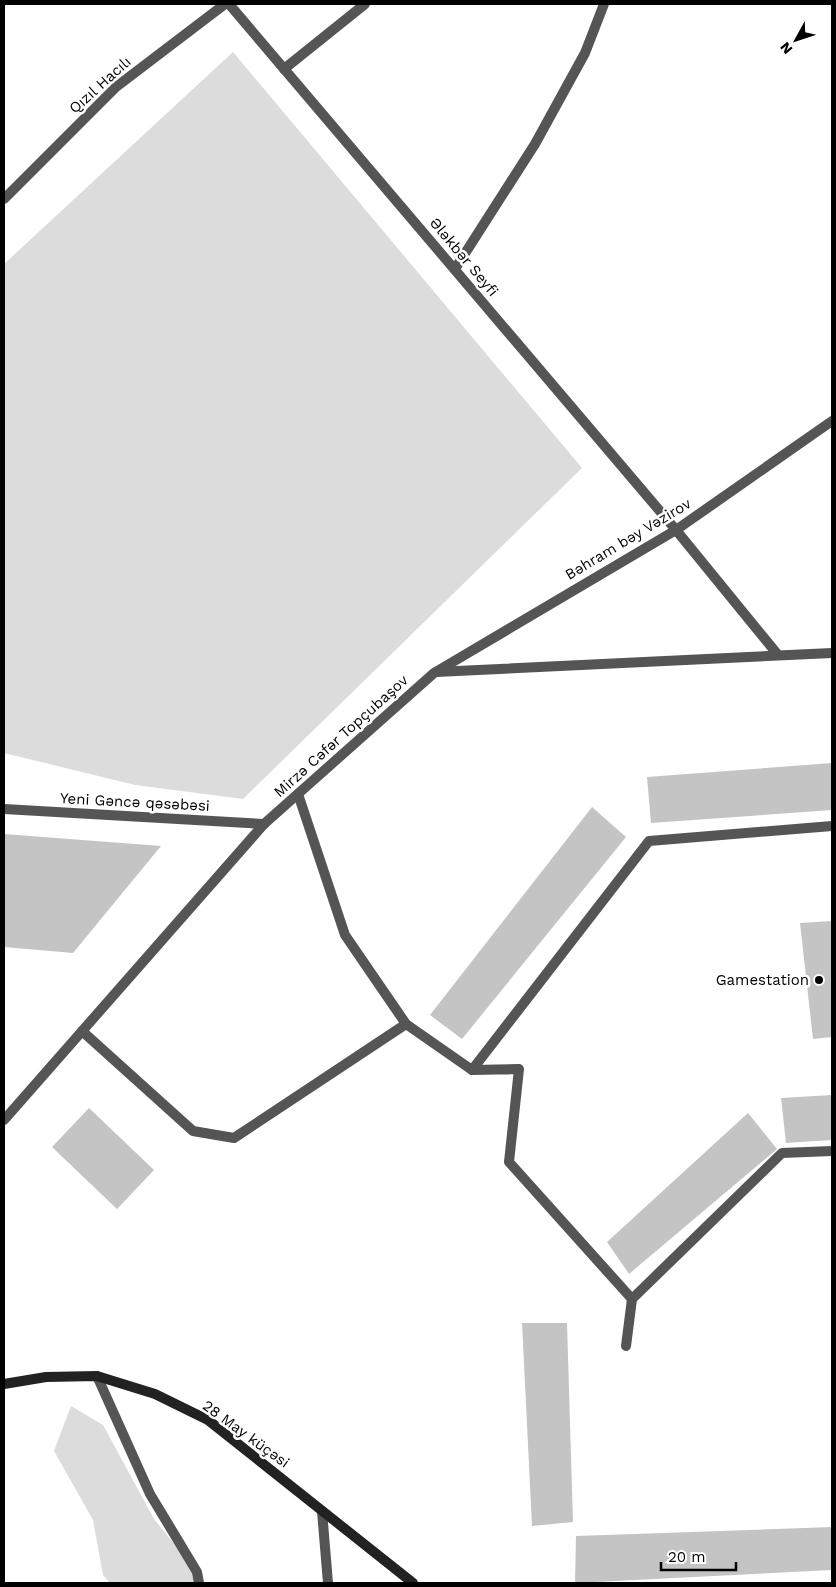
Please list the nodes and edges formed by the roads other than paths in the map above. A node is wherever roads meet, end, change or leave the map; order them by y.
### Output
1 (225, 4) edge
2 (229, 4) edge
3 (365, 4) edge
4 (604, 4) edge
5 (284, 69) junction
6 (4, 199) edge
7 (455, 269) junction
8 (832, 421) edge
9 (676, 530) junction
10 (832, 652) edge
11 (778, 655) junction
12 (434, 672) junction
13 (298, 794) junction
14 (4, 809) edge
15 (264, 824) junction
16 (832, 826) edge
17 (406, 1024) junction
18 (82, 1031) junction
19 (472, 1070) junction
20 (4, 1120) edge
21 (832, 1151) edge
22 (632, 1299) junction
23 (626, 1346) dead end
24 (97, 1376) junction
25 (4, 1384) edge
26 (322, 1511) junction
27 (199, 1583) edge
28 (328, 1583) edge
29 (413, 1583) edge

1 - 6 street, Qızıl Hacılı
2 - 5 street, Ələkbər Seyfi
3 - 5 street
4 - 7 street
5 - 7 street, Ələkbər Seyfi
7 - 9 street, Ələkbər Seyfi
8 - 9 street, Bəhram bəy Vəzirov
9 - 11 street, Ələkbər Seyfi
9 - 12 street, Bəhram bəy Vəzirov
10 - 11 street
11 - 12 street
12 - 13 street, Mirzə Cəfər Topçubaşov
13 - 15 street, Mirzə Cəfər Topçubaşov
13 - 17 street
14 - 15 street, Yeni Gəncə qəsəbəsi
15 - 18 street, Mirzə Cəfər Topçubaşov
16 - 19 street
17 - 18 street
17 - 19 street
18 - 20 street, Mirzə Cəfər Topçubaşov
19 - 22 street
21 - 22 street
22 - 23 street
24 - 25 main road, 28 May küçəsi
24 - 26 main road, 28 May küçəsi
24 - 27 street
26 - 28 street
26 - 29 main road, 28 May küçəsi

